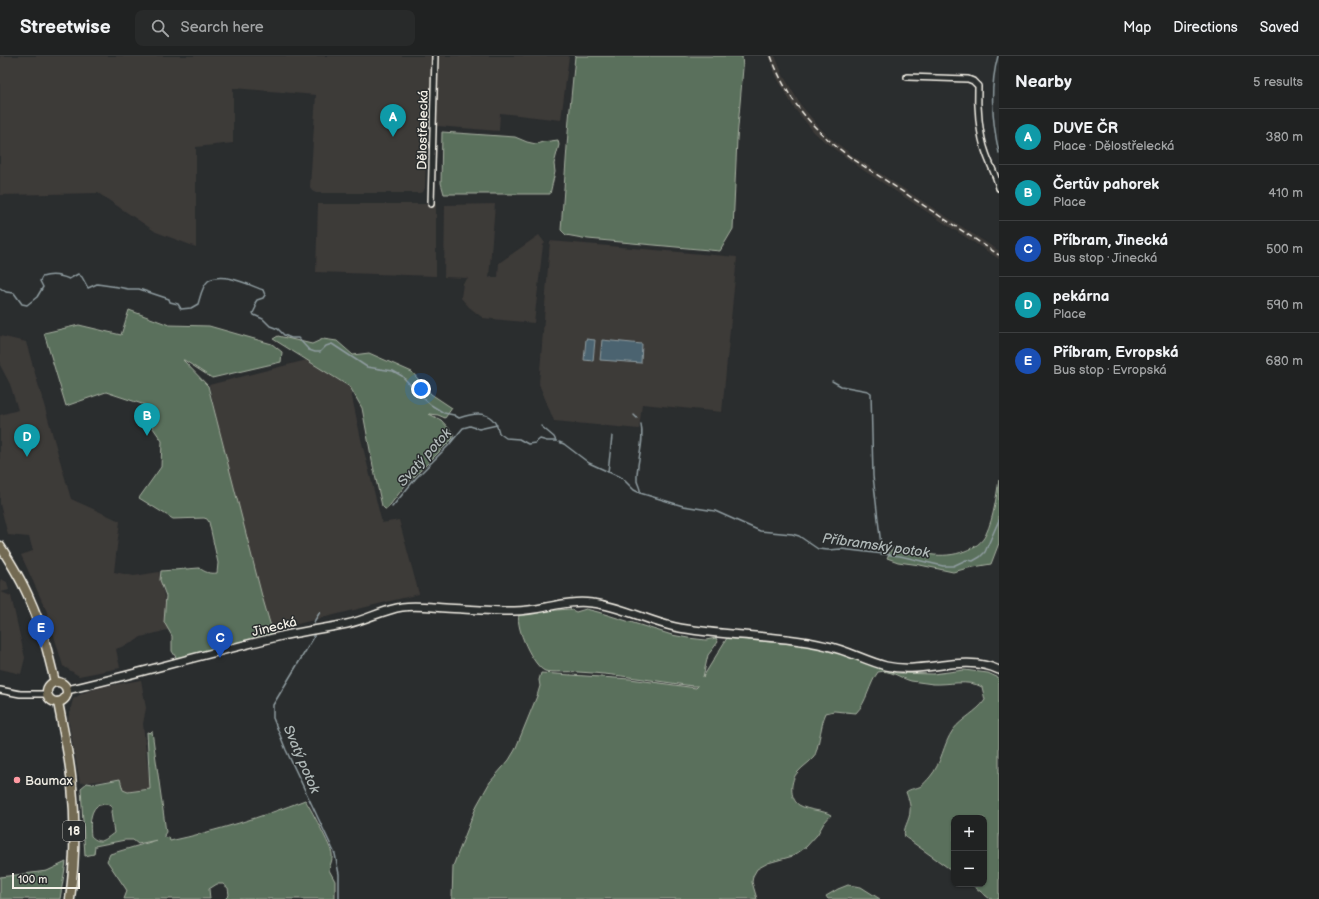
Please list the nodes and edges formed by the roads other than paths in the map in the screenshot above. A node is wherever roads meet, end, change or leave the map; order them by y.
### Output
1 (435, 56) edge
2 (907, 77) dead end
3 (999, 188) edge
4 (431, 204) dead end
5 (0, 546) edge
6 (999, 670) edge
7 (55, 682) junction
8 (0, 690) edge
9 (67, 690) junction
10 (48, 694) junction
11 (58, 702) junction
12 (70, 899) edge

1 - 4 street, Dělostřelecká
2 - 3 street
5 - 7 main road
6 - 9 main road, Jinecká
7 - 9 main road
7 - 10 main road
8 - 10 street
9 - 11 main road
10 - 11 main road
11 - 12 main road, 18

